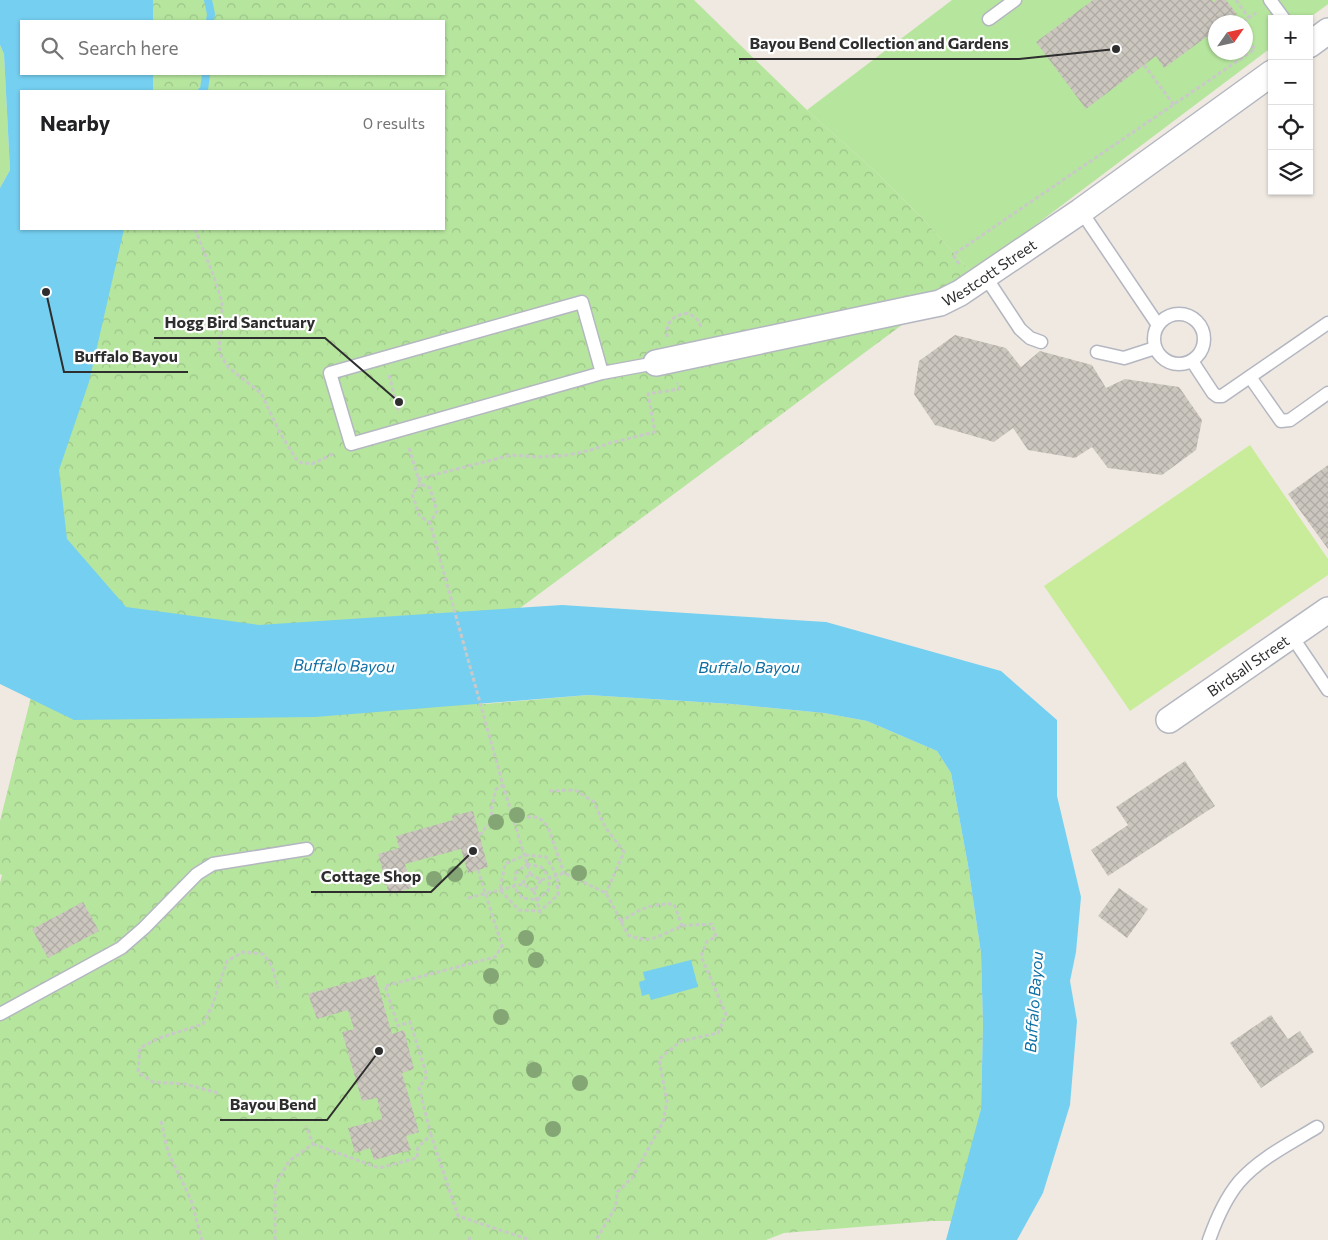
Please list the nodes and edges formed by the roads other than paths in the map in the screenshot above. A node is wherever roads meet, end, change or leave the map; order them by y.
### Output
1 (1015, 0) edge
2 (1270, 0) edge
3 (1281, 15) edge
4 (989, 19) dead end
5 (1328, 31) edge
6 (1313, 42) edge
7 (1268, 76) edge
8 (1081, 211) junction
9 (985, 276) junction
10 (1328, 323) edge
11 (1158, 324) junction
12 (1041, 342) dead end
13 (1155, 348) junction
14 (1098, 352) dead end
15 (662, 353) joint
16 (1192, 361) junction
17 (602, 373) junction
18 (1250, 377) junction
19 (1328, 394) edge
20 (1328, 610) edge
21 (1291, 635) junction
22 (1328, 690) edge
23 (1169, 720) dead end
24 (307, 849) dead end
25 (0, 1014) edge
26 (1317, 1127) dead end
27 (1208, 1240) edge

1 - 4 lane
2 - 3 lane
5 - 6 street
7 - 8 street, Westcott Street
8 - 9 street, Westcott Street
8 - 11 lane
9 - 12 lane
9 - 15 street, Westcott Street
10 - 18 lane
11 - 13 lane
11 - 16 lane
13 - 14 lane
13 - 16 lane
15 - 17 lane
16 - 18 lane
17 - 17 lane
18 - 19 lane
20 - 21 street, Birdsall Street
21 - 22 lane
21 - 23 street, Birdsall Street
24 - 25 lane
26 - 27 lane

